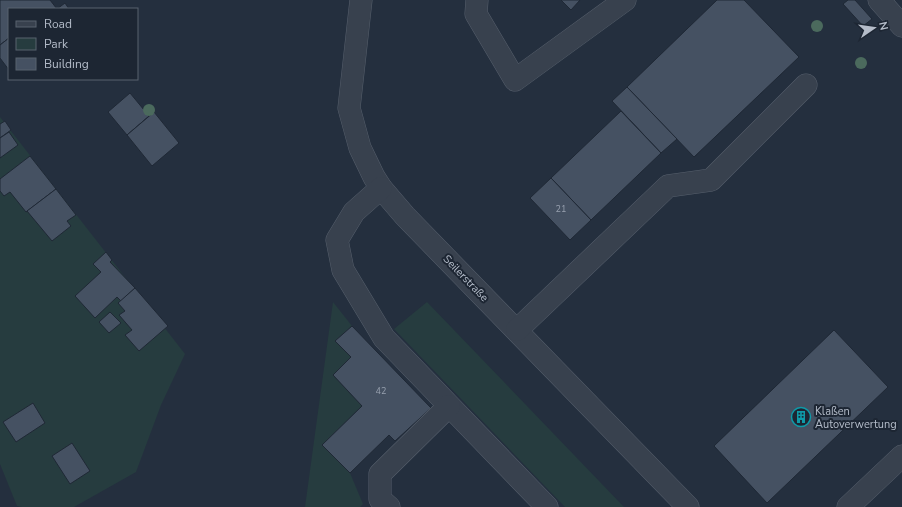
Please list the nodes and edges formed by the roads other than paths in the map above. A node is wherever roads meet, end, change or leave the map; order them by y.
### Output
1 (361, 0) edge
2 (477, 0) edge
3 (625, 0) edge
4 (879, 0) edge
5 (902, 26) edge
6 (806, 85) dead end
7 (381, 188) junction
8 (517, 330) junction
9 (449, 406) junction
10 (902, 456) edge
11 (388, 507) edge
12 (547, 507) edge
13 (688, 507) edge
14 (848, 507) edge

1 - 7 street, Seilerstraße
2 - 3 street
4 - 5 street
6 - 8 street
7 - 8 street, Seilerstraße
7 - 9 street
8 - 13 street, Seilerstraße
9 - 11 street
9 - 12 street
10 - 14 street

